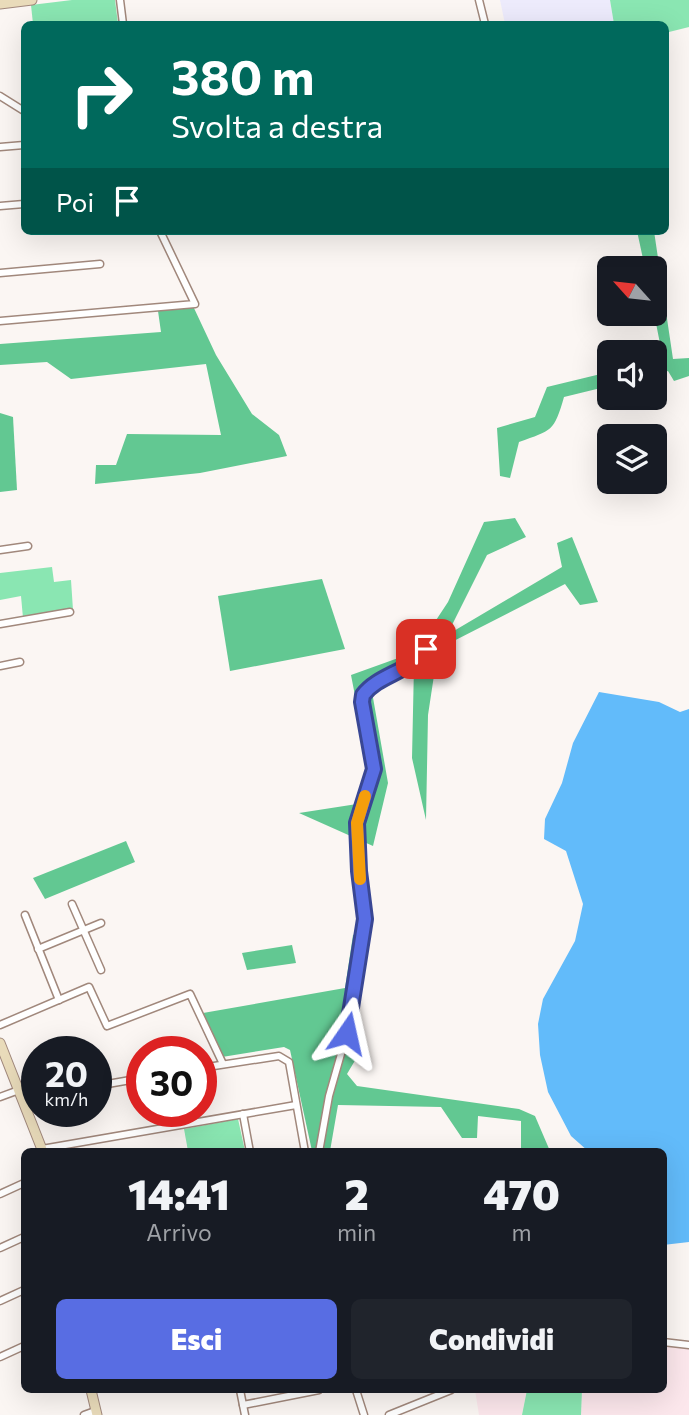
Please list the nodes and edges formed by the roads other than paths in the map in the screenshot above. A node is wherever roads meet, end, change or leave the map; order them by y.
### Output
1 (32, 0) edge
2 (120, 0) edge
3 (479, 0) edge
4 (0, 4) edge
5 (123, 21) edge
6 (484, 21) edge
7 (2, 99) edge
8 (21, 109) edge
9 (21, 145) edge
10 (0, 147) edge
11 (21, 204) edge
12 (0, 206) edge
13 (162, 235) edge
14 (100, 264) dead end
15 (0, 273) edge
16 (0, 321) edge
17 (28, 546) dead end
18 (0, 550) edge
19 (70, 611) dead end
20 (0, 624) edge
21 (426, 649) dead end
22 (20, 662) dead end
23 (0, 666) edge
24 (72, 904) dead end
25 (24, 915) dead end
26 (101, 923) dead end
27 (83, 931) junction
28 (38, 949) junction
29 (101, 970) dead end
30 (58, 1000) junction
31 (0, 1025) edge
32 (0, 1043) edge
33 (223, 1064) junction
34 (217, 1065) edge
35 (21, 1095) joint
36 (0, 1097) edge
37 (296, 1105) junction
38 (243, 1114) junction
39 (34, 1127) edge
40 (42, 1148) edge
41 (54, 1148) edge
42 (249, 1148) edge
43 (304, 1148) edge
44 (320, 1148) edge
45 (21, 1184) edge
46 (0, 1194) edge
47 (21, 1238) edge
48 (0, 1248) edge
49 (21, 1291) edge
50 (0, 1301) edge
51 (667, 1342) edge
52 (689, 1345) edge
53 (21, 1347) edge
54 (0, 1357) edge
55 (92, 1393) edge
56 (241, 1393) edge
57 (304, 1393) edge
58 (357, 1393) edge
59 (444, 1393) edge
60 (243, 1405) junction
61 (96, 1413) edge
62 (84, 1415) edge
63 (245, 1415) edge
64 (364, 1415) edge
65 (389, 1415) edge

1 - 4 main road
2 - 5 street
3 - 6 street
7 - 8 street
9 - 10 street
11 - 12 street
13 - 16 street
14 - 15 street
17 - 18 street
19 - 20 street
21 - 44 street
22 - 23 street
24 - 27 street
25 - 28 street
26 - 27 street
27 - 28 street
27 - 29 street
28 - 30 street
30 - 31 street
30 - 33 street
32 - 35 main road
33 - 34 street
33 - 37 street
35 - 36 street
37 - 38 street
37 - 43 street
38 - 41 street
38 - 42 street
39 - 40 main road
45 - 46 street
47 - 48 street
49 - 50 street
51 - 52 street
53 - 54 street
55 - 61 main road
56 - 60 street
57 - 60 street
58 - 64 street
59 - 65 street
60 - 63 street
61 - 62 street

